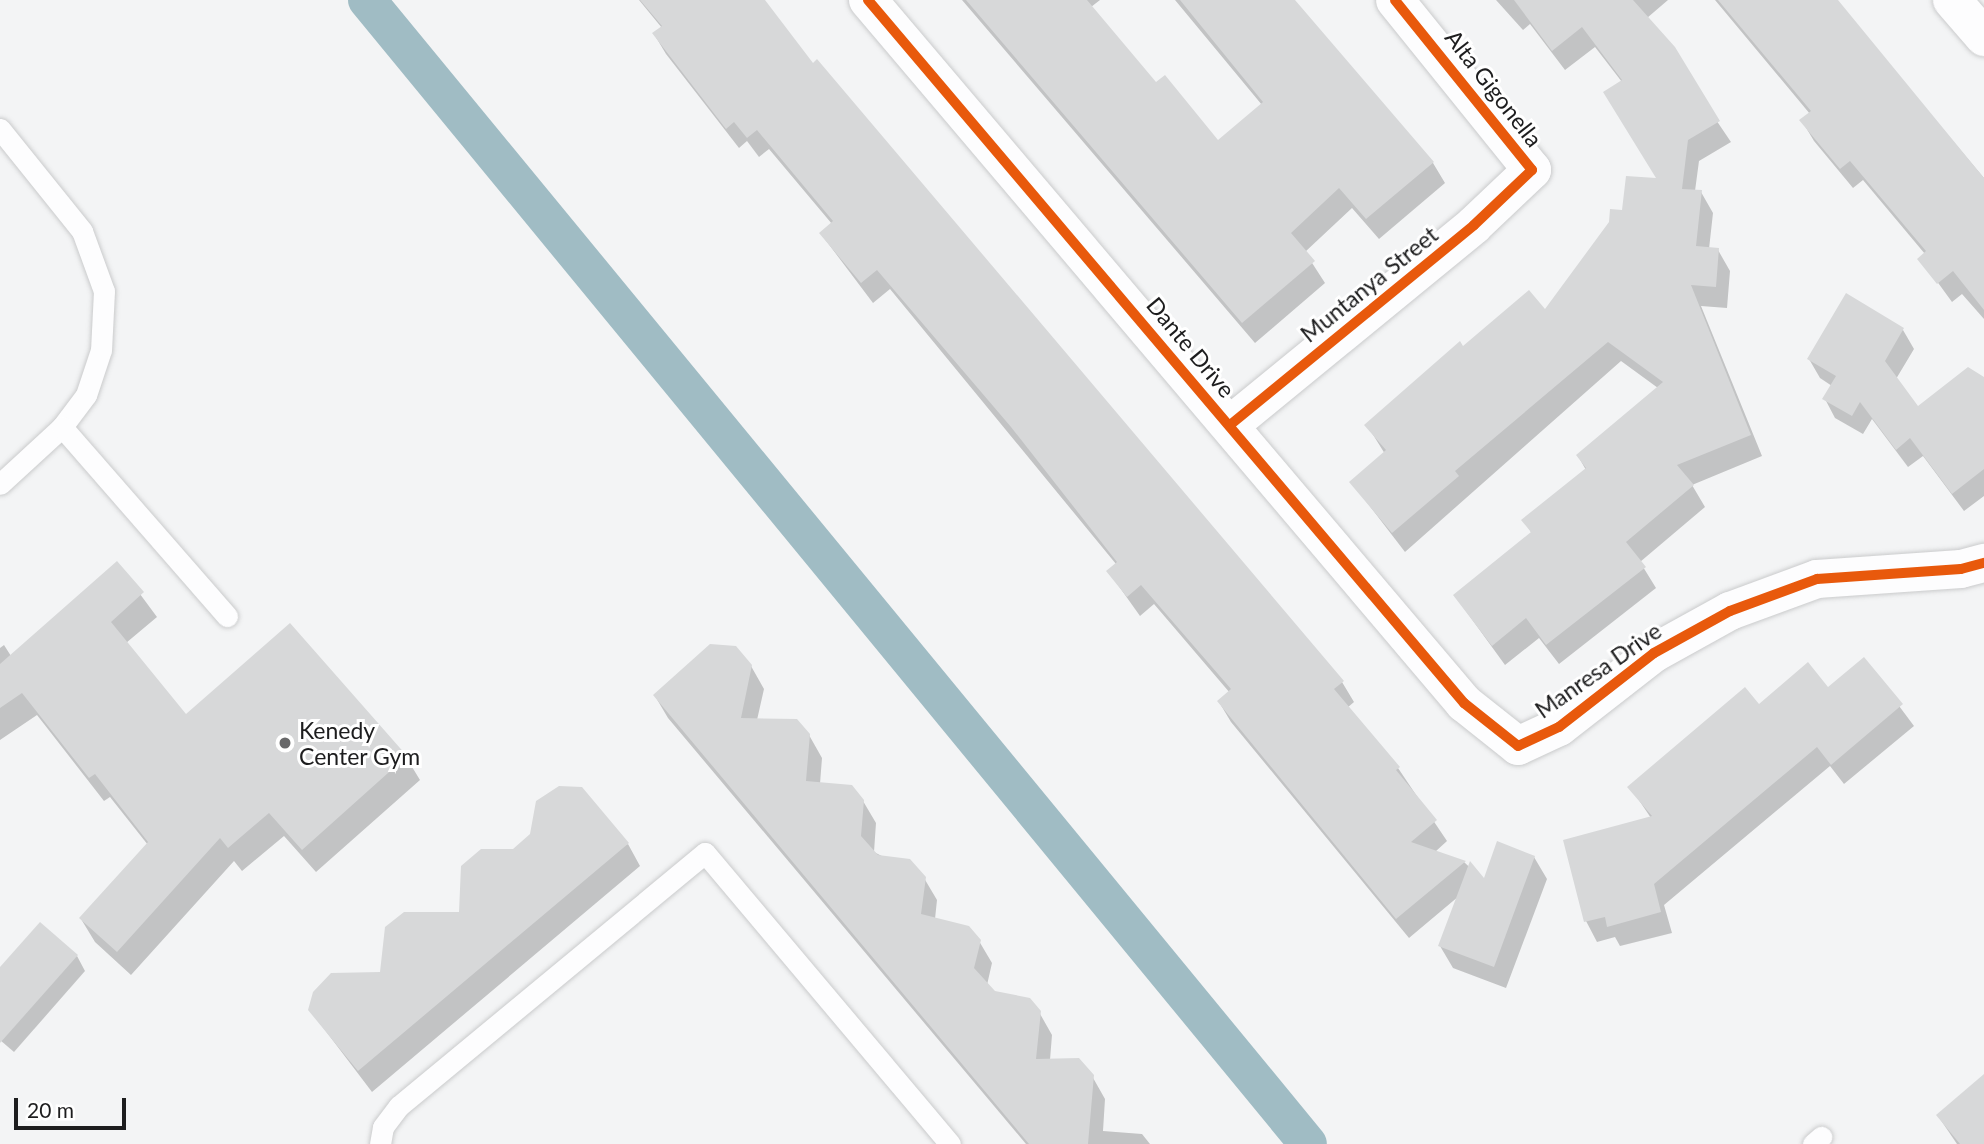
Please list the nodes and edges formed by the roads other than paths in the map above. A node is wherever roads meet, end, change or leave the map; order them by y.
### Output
1 (868, 0) edge
2 (1395, 0) edge
3 (1952, 0) edge
4 (1984, 37) edge
5 (0, 129) edge
6 (1532, 170) joint
7 (1230, 425) junction
8 (62, 427) junction
9 (0, 484) edge
10 (1984, 563) edge
11 (227, 616) dead end
12 (1518, 746) joint
13 (380, 1144) edge
14 (950, 1144) edge

1 - 7 street, Dante Drive
2 - 6 street, Alta Gigonella
3 - 4 street
5 - 8 lane
6 - 7 street, Muntanya Street
7 - 12 street, Dante Drive
8 - 9 lane
8 - 11 lane
10 - 12 street, Manresa Drive
13 - 14 lane

